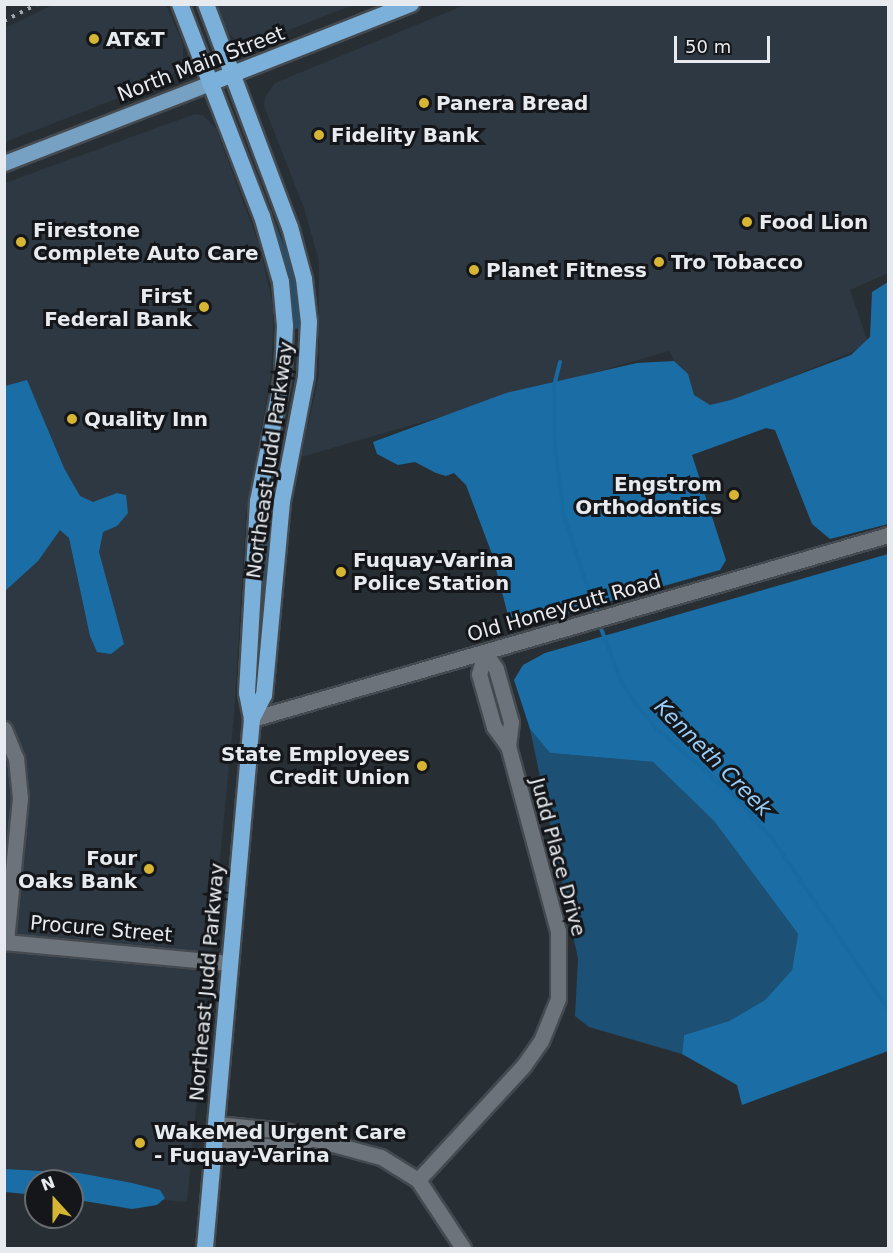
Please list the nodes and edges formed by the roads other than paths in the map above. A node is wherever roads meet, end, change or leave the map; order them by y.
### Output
1 (180, 4) edge
2 (206, 4) edge
3 (411, 4) edge
4 (233, 74) junction
5 (210, 83) junction
6 (4, 163) edge
7 (285, 350) junction
8 (301, 403) junction
9 (888, 535) edge
10 (485, 653) junction
11 (252, 719) junction
12 (4, 729) edge
13 (5, 942) edge
14 (230, 963) junction
15 (217, 1124) junction
16 (309, 1140) junction
17 (215, 1143) junction
18 (418, 1180) junction
19 (205, 1248) edge
20 (462, 1248) edge

1 - 5 highway, Northeast Judd Parkway
2 - 4 highway, Northeast Judd Parkway
3 - 4 highway, North Main Street
4 - 5 highway, North Main Street
4 - 8 highway, Northeast Judd Parkway
5 - 6 main road, North Main Street
5 - 7 highway, Northeast Judd Parkway
7 - 8 highway
7 - 11 highway, Northeast Judd Parkway
8 - 11 highway, Northeast Judd Parkway
9 - 10 street, Old Honeycutt Road
10 - 11 street, Old Honeycutt Road
10 - 18 street, Judd Place Drive
11 - 14 highway, Northeast Judd Parkway
12 - 13 street
13 - 14 street, Procure Street
14 - 15 highway, Northeast Judd Parkway
15 - 16 street
15 - 17 highway, Northeast Judd Parkway
16 - 17 street
16 - 18 street
17 - 19 highway, Northeast Judd Parkway
18 - 20 street

